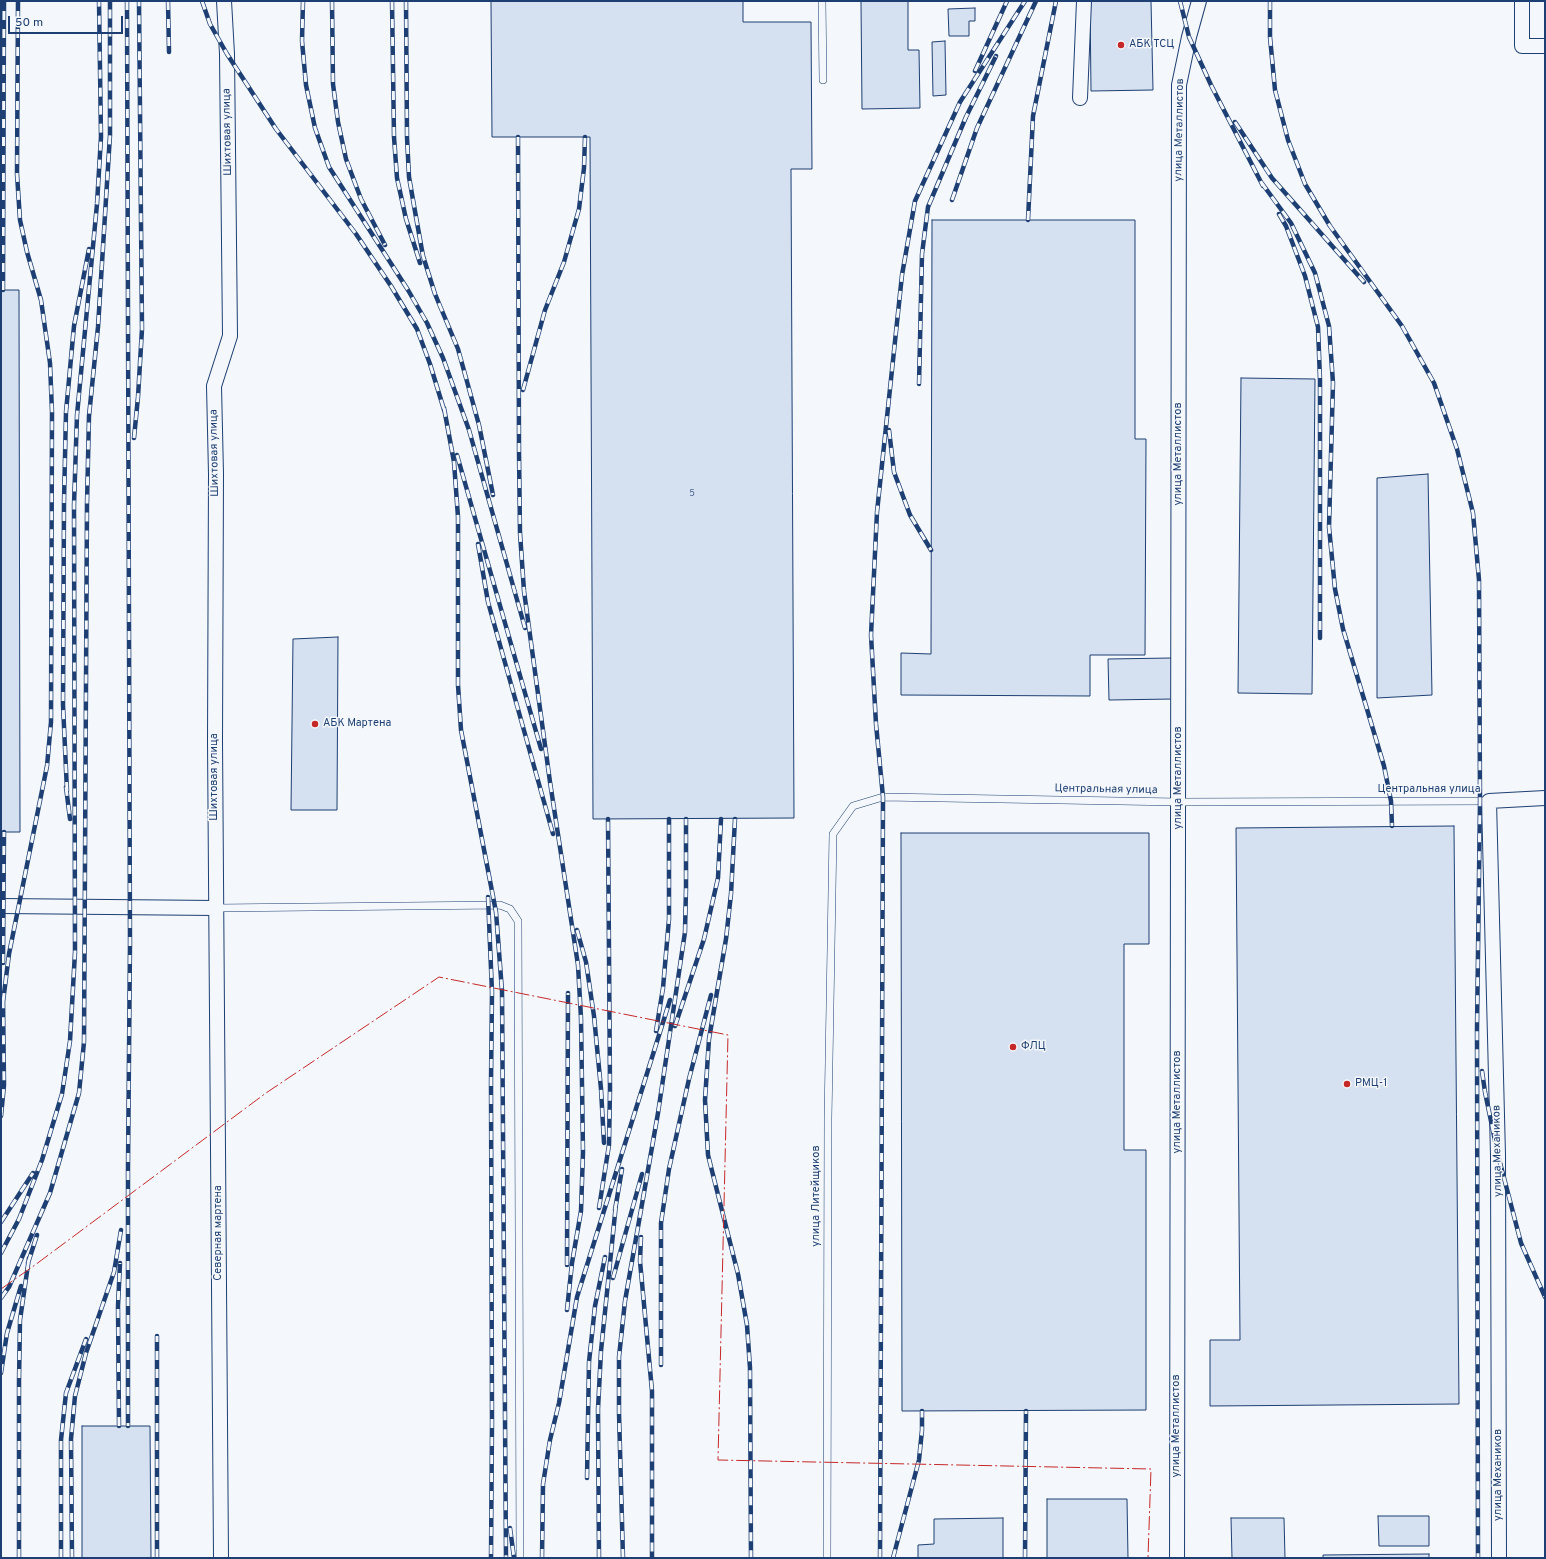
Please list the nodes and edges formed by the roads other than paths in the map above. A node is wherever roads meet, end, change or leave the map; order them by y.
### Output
1 (224, 1) edge
2 (822, 1) edge
3 (1084, 1) edge
4 (1200, 1) edge
5 (1522, 1) edge
6 (1545, 46) edge
7 (823, 80) dead end
8 (1080, 98) dead end
9 (1545, 798) edge
10 (1489, 801) junction
11 (1179, 802) junction
12 (833, 834) joint
13 (1, 906) edge
14 (216, 908) junction
15 (221, 1558) edge
16 (520, 1558) edge
17 (827, 1558) edge
18 (1177, 1558) edge
19 (1499, 1558) edge

1 - 14 street, Шихтовая улица
2 - 7 lane
3 - 8 street
4 - 11 street, улица Металлистов
5 - 6 street
9 - 10 street
10 - 11 lane, Центральная улица
10 - 19 street, улица Механиков
11 - 12 lane, Центральная улица
11 - 18 street, улица Металлистов
12 - 17 lane, улица Литейщиков
13 - 14 street
14 - 15 street, Северная мартена
14 - 16 lane

